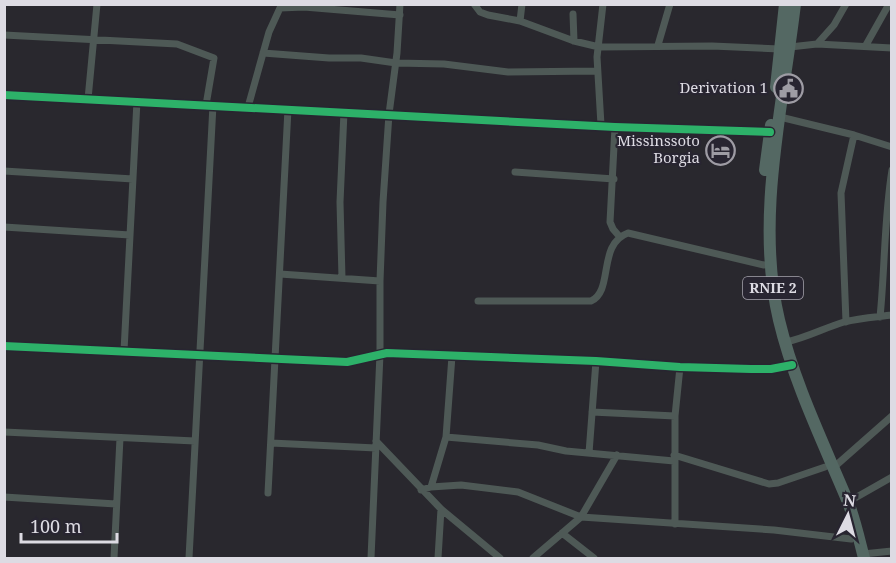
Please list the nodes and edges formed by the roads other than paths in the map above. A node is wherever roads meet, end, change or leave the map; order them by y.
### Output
1 (97, 4) edge
2 (400, 4) edge
3 (474, 4) edge
4 (522, 4) edge
5 (603, 4) edge
6 (670, 4) edge
7 (785, 4) edge
8 (795, 4) edge
9 (846, 4) edge
10 (889, 4) edge
11 (304, 6) edge
12 (573, 14) dead end
13 (400, 15) junction
14 (520, 21) junction
15 (4, 35) edge
16 (94, 41) junction
17 (574, 41) junction
18 (817, 44) junction
19 (658, 45) junction
20 (866, 45) junction
21 (599, 47) junction
22 (785, 48) junction
23 (891, 48) edge
24 (263, 53) junction
25 (396, 63) junction
26 (597, 71) junction
27 (4, 95) edge
28 (88, 99) junction
29 (137, 101) junction
30 (209, 105) junction
31 (248, 107) junction
32 (288, 109) junction
33 (344, 111) junction
34 (389, 114) junction
35 (780, 117) junction
36 (601, 125) junction
37 (615, 127) junction
38 (770, 132) junction
39 (854, 135) junction
40 (891, 147) edge
41 (891, 170) edge
42 (4, 171) edge
43 (515, 172) dead end
44 (133, 179) junction
45 (614, 180) junction
46 (890, 191) edge
47 (4, 227) edge
48 (130, 236) junction
49 (620, 236) junction
50 (764, 265) junction
51 (888, 271) edge
52 (280, 274) junction
53 (342, 278) junction
54 (380, 281) junction
55 (478, 301) dead end
56 (891, 315) edge
57 (880, 317) junction
58 (846, 322) junction
59 (786, 342) junction
60 (4, 346) edge
61 (124, 351) junction
62 (380, 354) junction
63 (199, 355) junction
64 (452, 356) junction
65 (275, 358) junction
66 (596, 361) junction
67 (788, 365) junction
68 (680, 367) junction
69 (592, 412) junction
70 (675, 416) junction
71 (891, 416) edge
72 (4, 432) edge
73 (446, 437) junction
74 (120, 438) junction
75 (195, 441) junction
76 (271, 443) junction
77 (376, 445) junction
78 (589, 453) junction
79 (617, 455) junction
80 (674, 458) junction
81 (829, 467) junction
82 (891, 477) edge
83 (431, 486) junction
84 (421, 490) junction
85 (268, 493) dead end
86 (4, 497) edge
87 (848, 502) junction
88 (116, 504) junction
89 (441, 509) junction
90 (581, 517) junction
91 (675, 524) junction
92 (562, 532) junction
93 (851, 539) junction
94 (891, 551) edge
95 (861, 557) edge
96 (114, 558) edge
97 (189, 558) edge
98 (371, 558) edge
99 (438, 558) edge
100 (500, 558) edge
101 (533, 558) edge
102 (594, 558) edge

1 - 16 street
2 - 13 street
3 - 14 street
4 - 14 street
5 - 21 street
6 - 19 street
7 - 22 highway, RNIE 2 / RNIE 2
8 - 22 highway, RNIE 2 / RNIE 2
9 - 18 street
10 - 20 street
11 - 13 street
11 - 24 street
12 - 17 street
13 - 25 street
14 - 17 street
15 - 16 street
16 - 28 street
16 - 30 street
17 - 21 street
18 - 20 street
18 - 22 street
19 - 21 street
19 - 22 street
20 - 23 street
21 - 26 street
22 - 35 highway, RNIE 2 / RNIE 2
22 - 38 highway, RNIE 2 / RNIE 2
24 - 25 street
24 - 31 street
25 - 26 street
25 - 34 street
26 - 36 street
27 - 28 street
28 - 29 street
29 - 30 street
29 - 44 street
30 - 31 street
30 - 63 street
31 - 32 street
32 - 33 street
32 - 52 street
33 - 34 street
33 - 53 street
34 - 36 street
34 - 54 street
35 - 39 street
35 - 59 highway, RNIE 2 / RNIE 2
36 - 37 street
37 - 38 street
37 - 45 street
38 - 50 highway, RNIE 2 / RNIE 2
39 - 40 street
39 - 58 street
41 - 46 street
42 - 44 street
43 - 45 street
44 - 48 street
45 - 49 street
46 - 51 street
47 - 48 street
48 - 61 street
49 - 50 street
49 - 55 street
50 - 67 highway, RNIE 2 / RNIE 2
51 - 57 street
52 - 53 street
52 - 65 street
53 - 54 street
54 - 62 street
56 - 57 street
57 - 58 street
58 - 59 street
59 - 67 highway, RNIE 2 / RNIE 2
60 - 61 street
61 - 63 street
62 - 64 street
62 - 65 street
62 - 77 street
63 - 65 street
63 - 75 street
64 - 66 street
64 - 73 street
65 - 76 street
66 - 68 street
66 - 69 street
67 - 68 street
67 - 81 highway, RNIE 2 / RNIE 2
68 - 70 street
69 - 70 street
69 - 78 street
70 - 80 street
71 - 81 street
72 - 74 street
73 - 78 street
73 - 83 street
74 - 75 street
74 - 88 street
75 - 97 street
76 - 77 street
76 - 85 street
77 - 84 street
77 - 98 street
78 - 79 street
79 - 80 street
79 - 90 street
80 - 81 street
80 - 91 street
81 - 87 highway, RNIE 2 / RNIE 2
81 - 93 highway, RNIE 2 / RNIE 2
82 - 87 street
83 - 84 street
83 - 90 street
84 - 89 street
86 - 88 street
87 - 95 highway, RNIE 2 / RNIE 2
88 - 96 street
89 - 99 street
89 - 100 street
90 - 91 street
90 - 92 street
91 - 93 street
92 - 101 street
92 - 102 street
93 - 95 highway, RNIE 2 / RNIE 2
94 - 95 street

